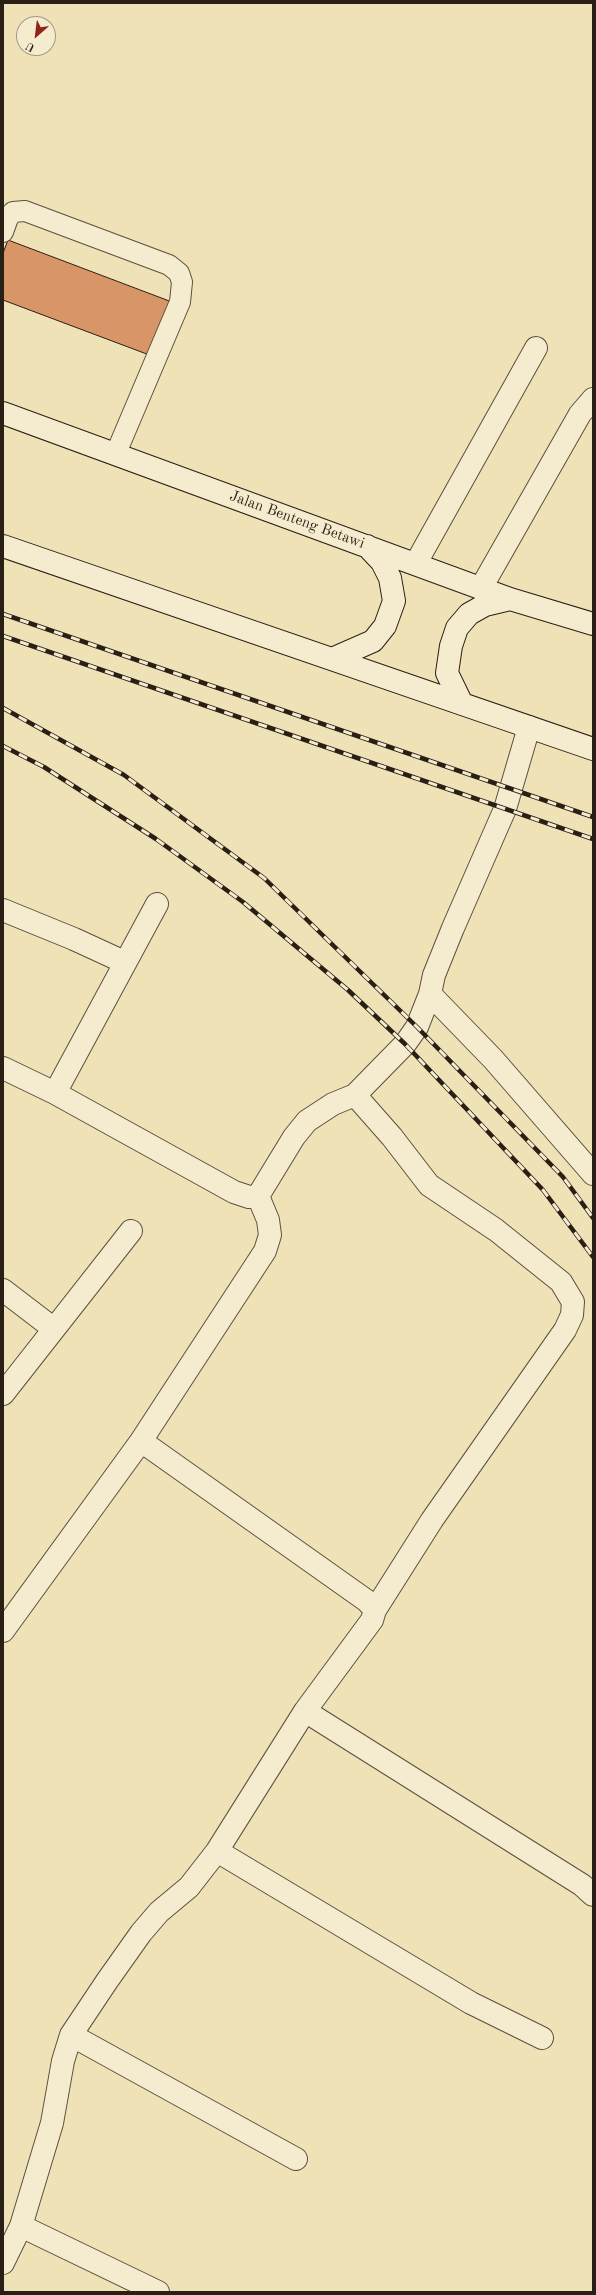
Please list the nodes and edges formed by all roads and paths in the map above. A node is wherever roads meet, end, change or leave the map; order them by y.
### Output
1 (3, 232) edge
2 (536, 348) dead end
3 (593, 399) edge
4 (3, 413) edge
5 (116, 453) junction
6 (3, 546) edge
7 (367, 546) junction
8 (416, 564) junction
9 (481, 588) junction
10 (510, 599) junction
11 (593, 624) edge
12 (332, 659) junction
13 (462, 704) junction
14 (529, 727) junction
15 (593, 749) edge
16 (157, 904) dead end
17 (3, 910) edge
18 (124, 962) junction
19 (430, 994) junction
20 (3, 1068) edge
21 (55, 1094) junction
22 (355, 1094) junction
23 (593, 1174) edge
24 (258, 1196) junction
25 (131, 1231) dead end
26 (3, 1290) edge
27 (54, 1329) junction
28 (3, 1394) edge
29 (141, 1440) junction
30 (375, 1610) junction
31 (3, 1631) edge
32 (305, 1712) junction
33 (217, 1851) junction
34 (593, 1894) edge
35 (71, 2035) junction
36 (542, 2038) dead end
37 (296, 2160) dead end
38 (21, 2226) junction
39 (3, 2263) edge
40 (158, 2292) edge

1 - 5 lane
2 - 8 street
3 - 9 street
4 - 5 street, Jalan Benteng Betawi
5 - 7 street, Jalan Benteng Betawi
6 - 12 street
7 - 8 street, Jalan Benteng Betawi
7 - 12 street
8 - 9 street, Jalan Benteng Betawi
9 - 10 street, Jalan Benteng Betawi
10 - 11 street, Jalan Benteng Betawi
10 - 13 street
12 - 13 street
13 - 14 street
14 - 15 street
14 - 19 street
16 - 18 street
17 - 18 street
18 - 21 street
19 - 22 street
19 - 23 street
20 - 21 street
21 - 24 street
22 - 24 street
22 - 30 street
24 - 29 street
25 - 27 street
26 - 27 street
27 - 28 street
29 - 30 street
29 - 31 street
30 - 32 street
32 - 33 street
32 - 34 street
33 - 35 street
33 - 36 street
35 - 37 street
35 - 38 street
38 - 39 street
38 - 40 street

